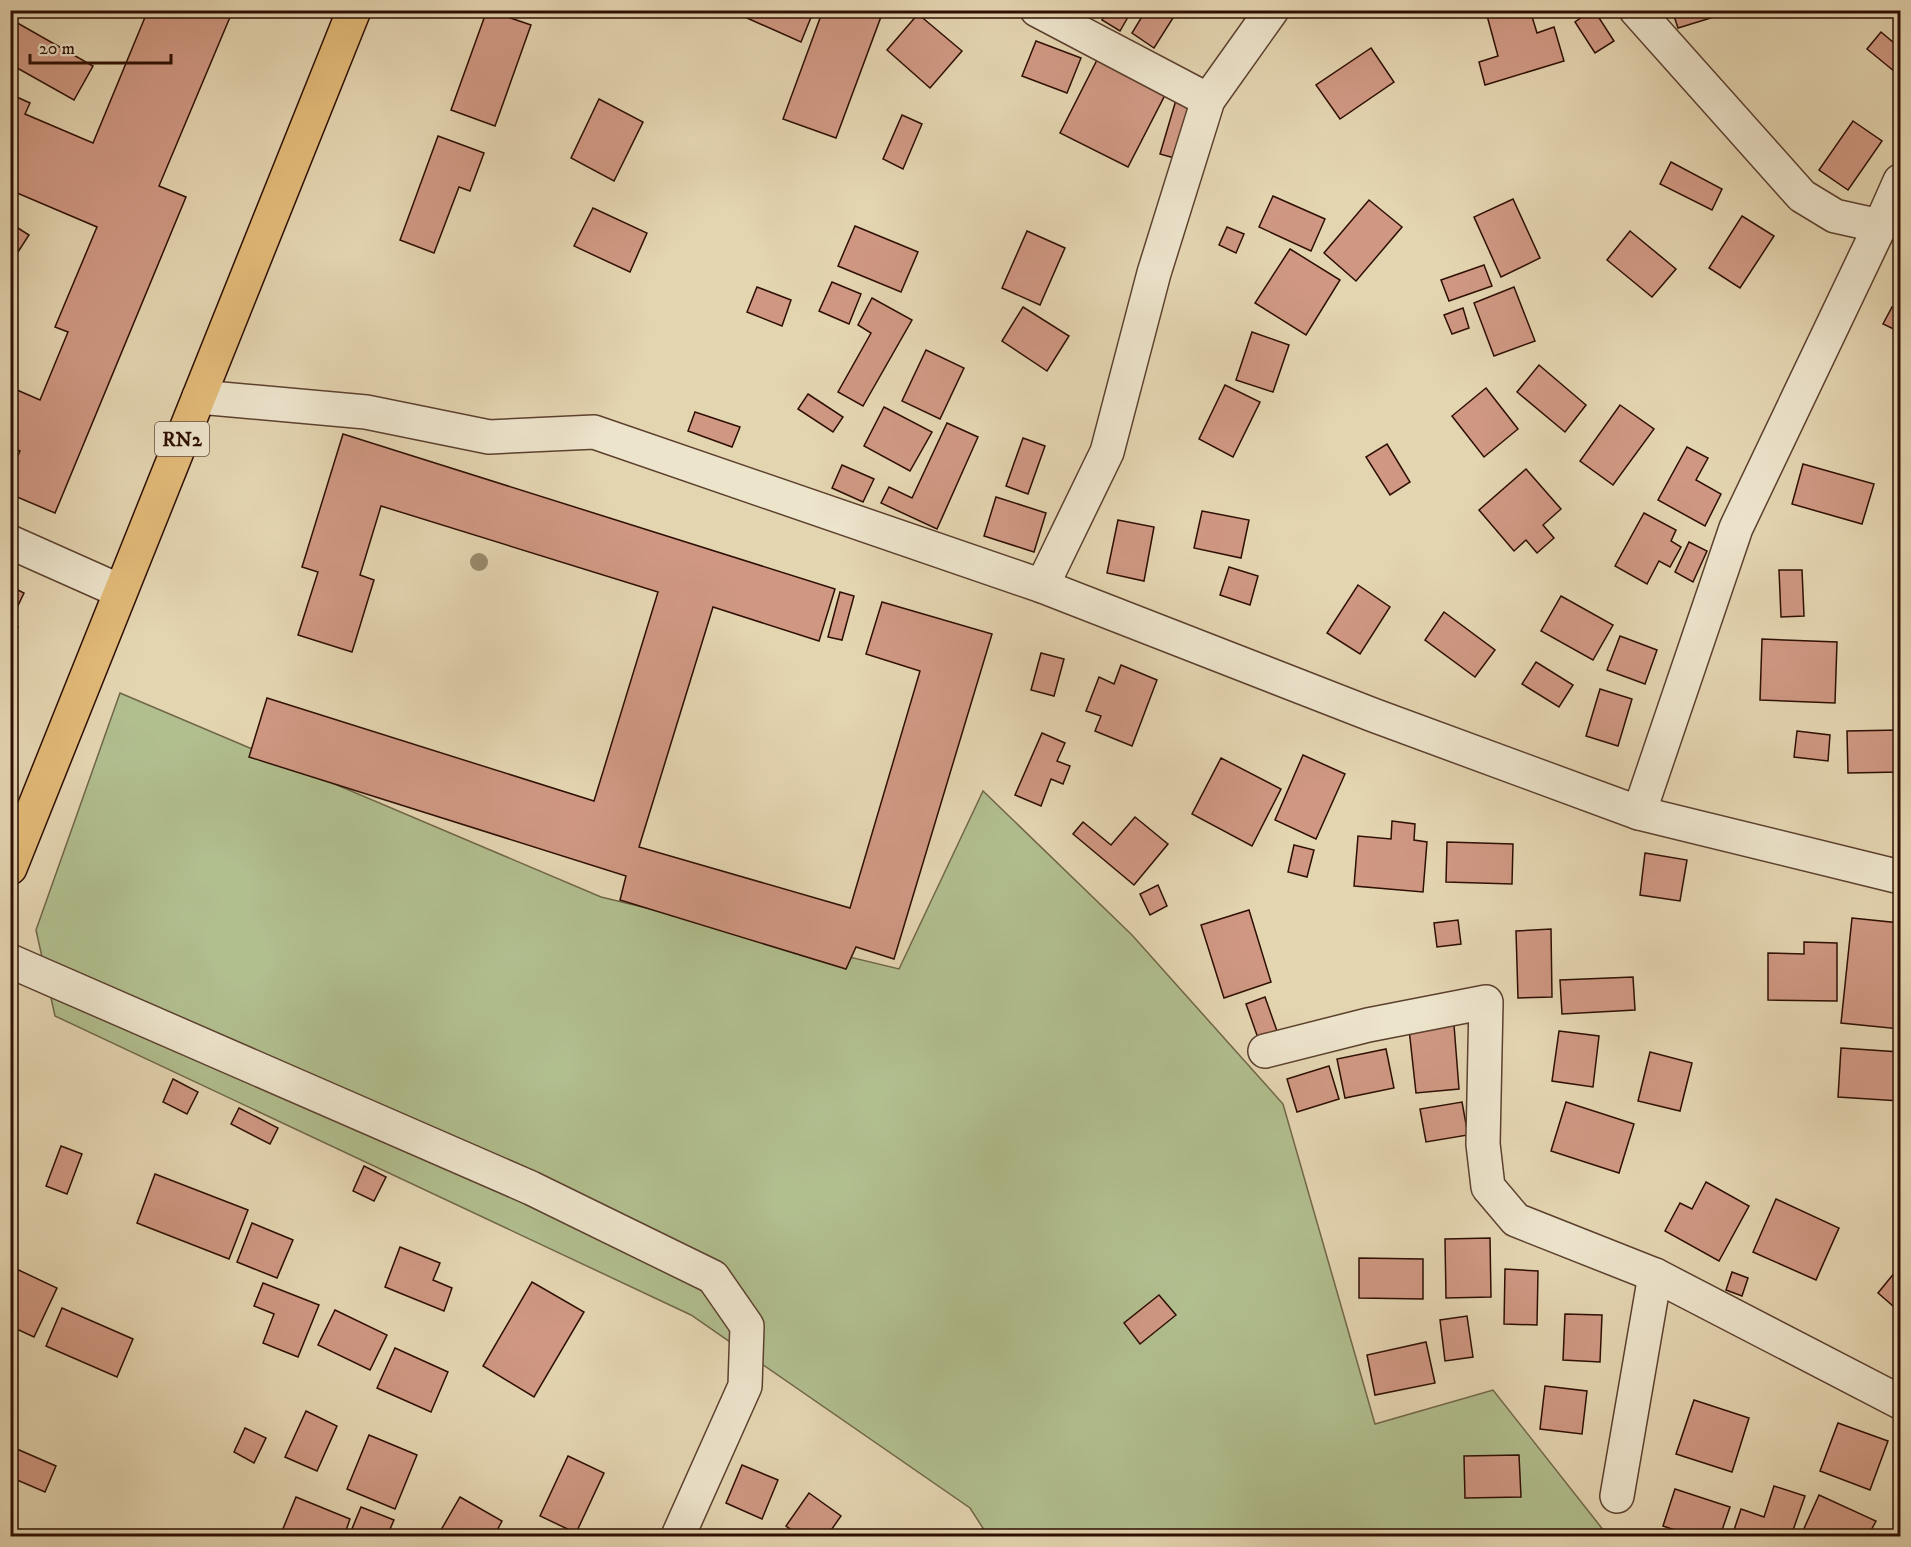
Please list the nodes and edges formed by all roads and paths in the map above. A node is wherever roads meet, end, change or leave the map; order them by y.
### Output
1 (354, 10) edge
2 (1036, 10) edge
3 (1272, 10) edge
4 (1636, 10) edge
5 (1208, 100) junction
6 (1900, 181) edge
7 (1880, 226) junction
8 (199, 397) junction
9 (10, 542) edge
10 (1042, 586) junction
11 (120, 591) junction
12 (1639, 813) junction
13 (10, 868) edge
14 (1900, 877) edge
15 (10, 961) edge
16 (1265, 1051) dead end
17 (1655, 1275) junction
18 (1900, 1402) edge
19 (1617, 1496) dead end
20 (678, 1536) edge

1 - 8 highway, RN2
2 - 5 street
3 - 5 street
4 - 7 street
5 - 10 street
6 - 7 street
7 - 12 street
8 - 10 street
8 - 11 highway, RN2
9 - 11 street
10 - 12 street
11 - 13 highway, RN2
12 - 14 street
15 - 20 street
16 - 17 street
17 - 18 street
17 - 19 street

